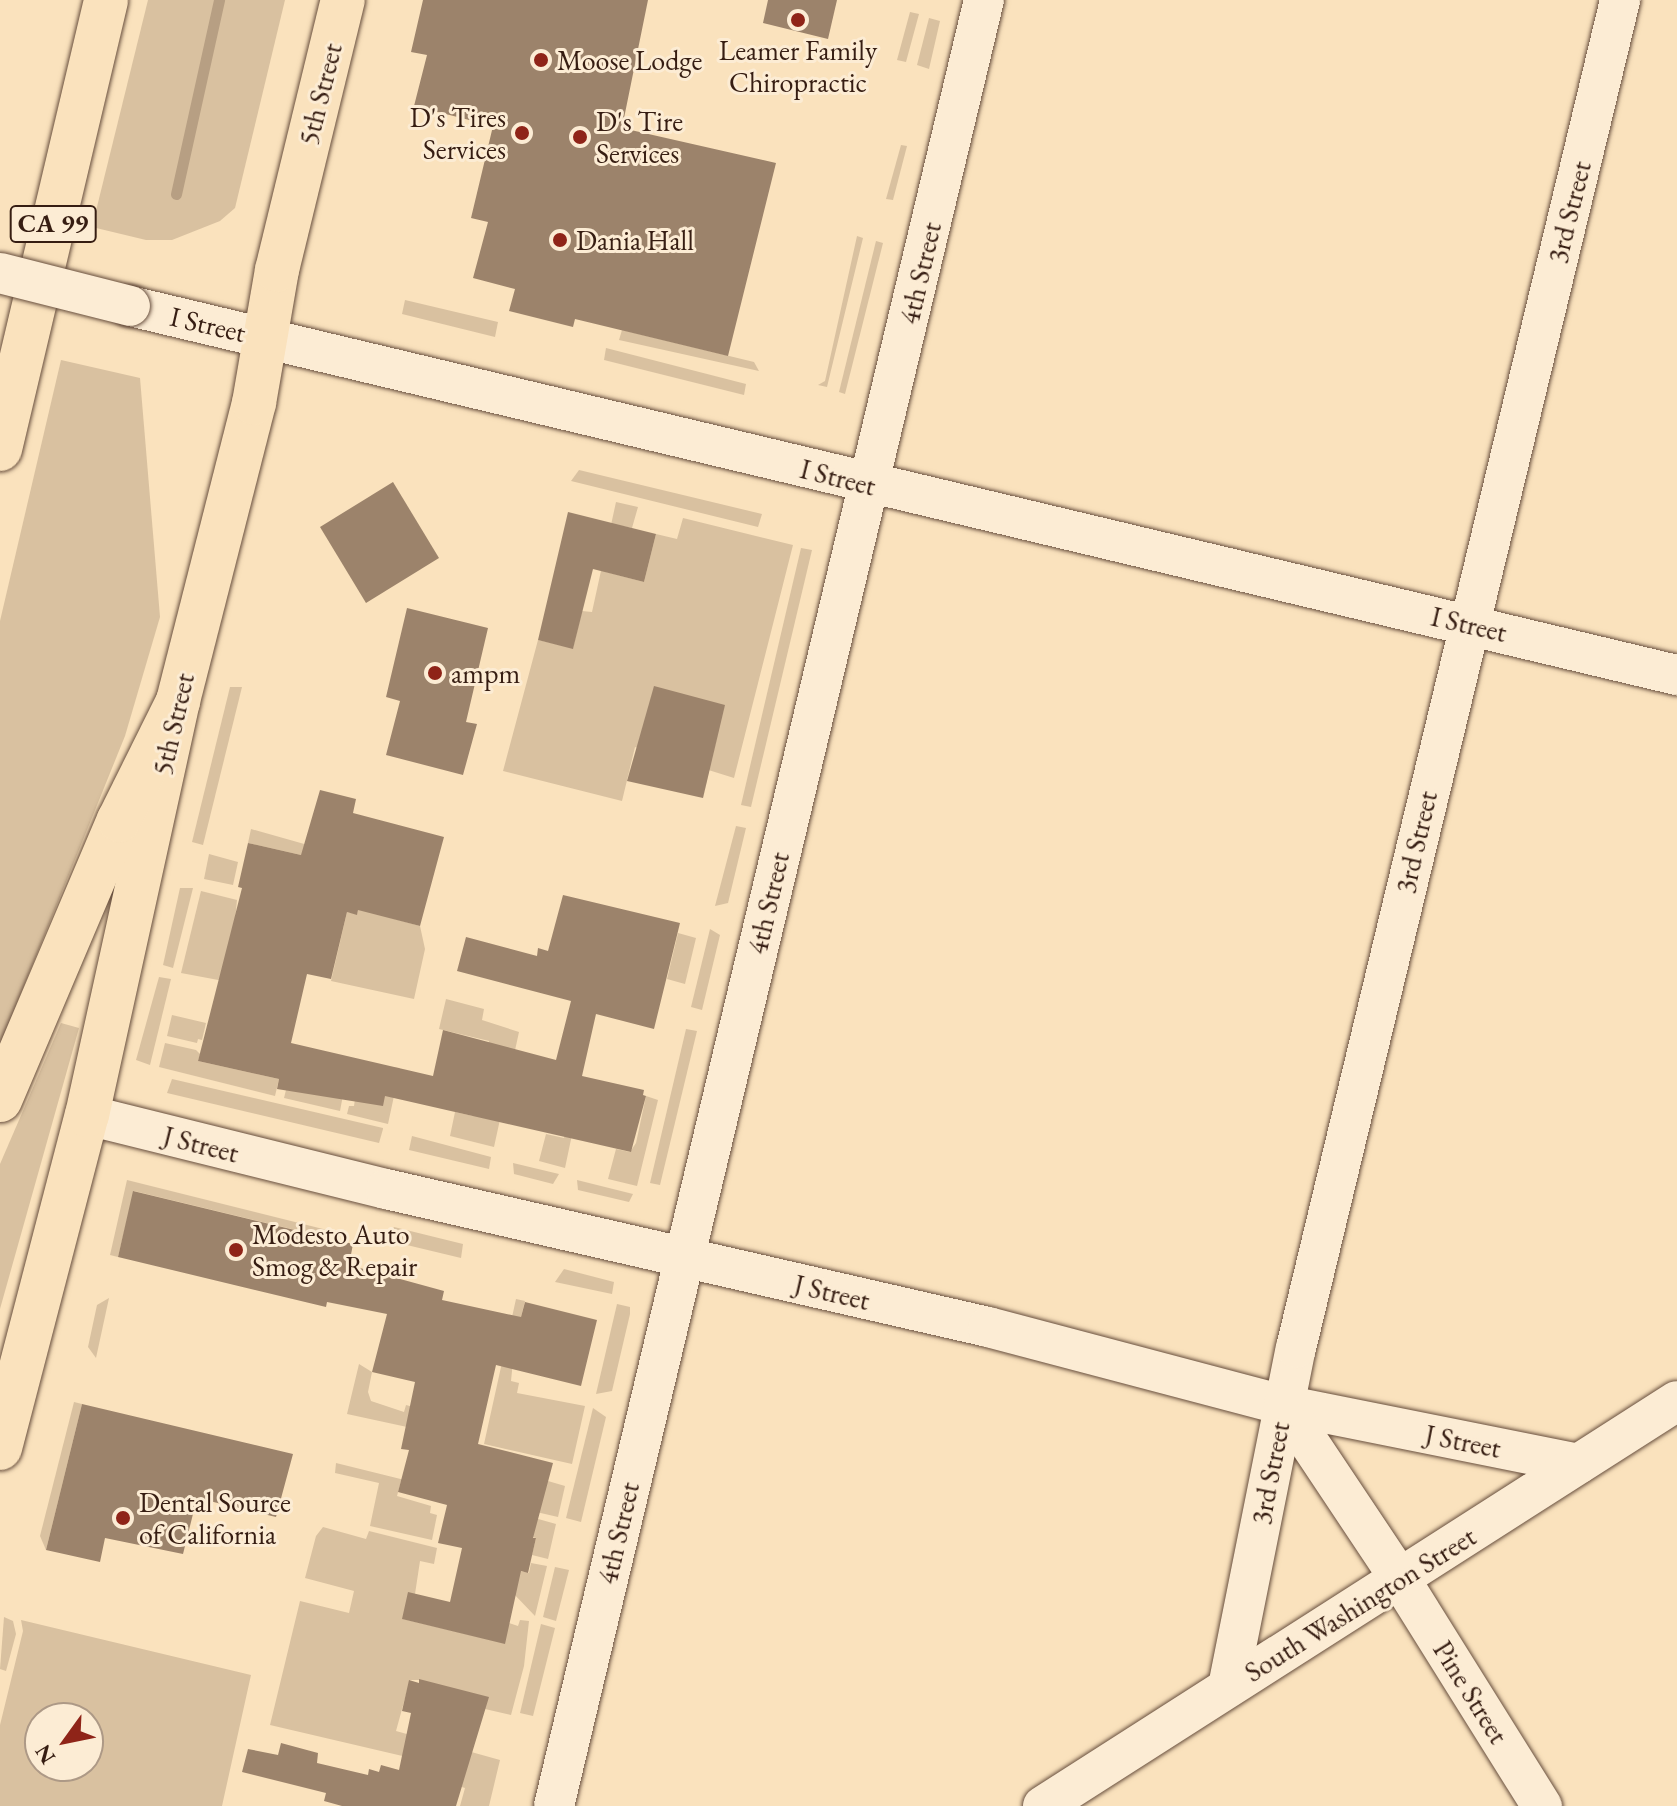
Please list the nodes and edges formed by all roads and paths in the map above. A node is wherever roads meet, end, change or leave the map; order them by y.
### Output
1 (106, 0) edge
2 (343, 0) edge
3 (984, 0) edge
4 (1620, 0) edge
5 (0, 273) edge
6 (265, 338) junction
7 (0, 449) edge
8 (871, 486) junction
9 (1470, 624) junction
10 (1677, 675) edge
11 (178, 701) junction
12 (0, 1100) edge
13 (87, 1115) junction
14 (683, 1257) junction
15 (1677, 1401) edge
16 (1284, 1405) junction
17 (0, 1448) edge
18 (1578, 1464) junction
19 (1400, 1579) junction
20 (1228, 1687) junction
21 (554, 1806) edge
22 (1043, 1806) edge
23 (1542, 1806) edge

1 - 7 main road, CA 99
2 - 6 main road, 5th Street
3 - 8 street, 4th Street
4 - 9 street, 3rd Street
5 - 6 street, I Street, bridge
6 - 8 street, I Street
6 - 11 main road, 5th Street
8 - 9 street, I Street
8 - 14 street, 4th Street
9 - 10 street, I Street
9 - 16 street, 3rd Street
11 - 12 main road
11 - 13 main road, 5th Street
13 - 14 street, J Street
13 - 17 main road, 5th Street
14 - 16 street, J Street
14 - 21 street, 4th Street
15 - 18 street, South Washington Street
16 - 18 street, J Street
16 - 19 street, Pine Street
16 - 20 street, 3rd Street
18 - 19 street, South Washington Street
19 - 20 street, South Washington Street
19 - 23 street, Pine Street
20 - 22 street, South Washington Street

